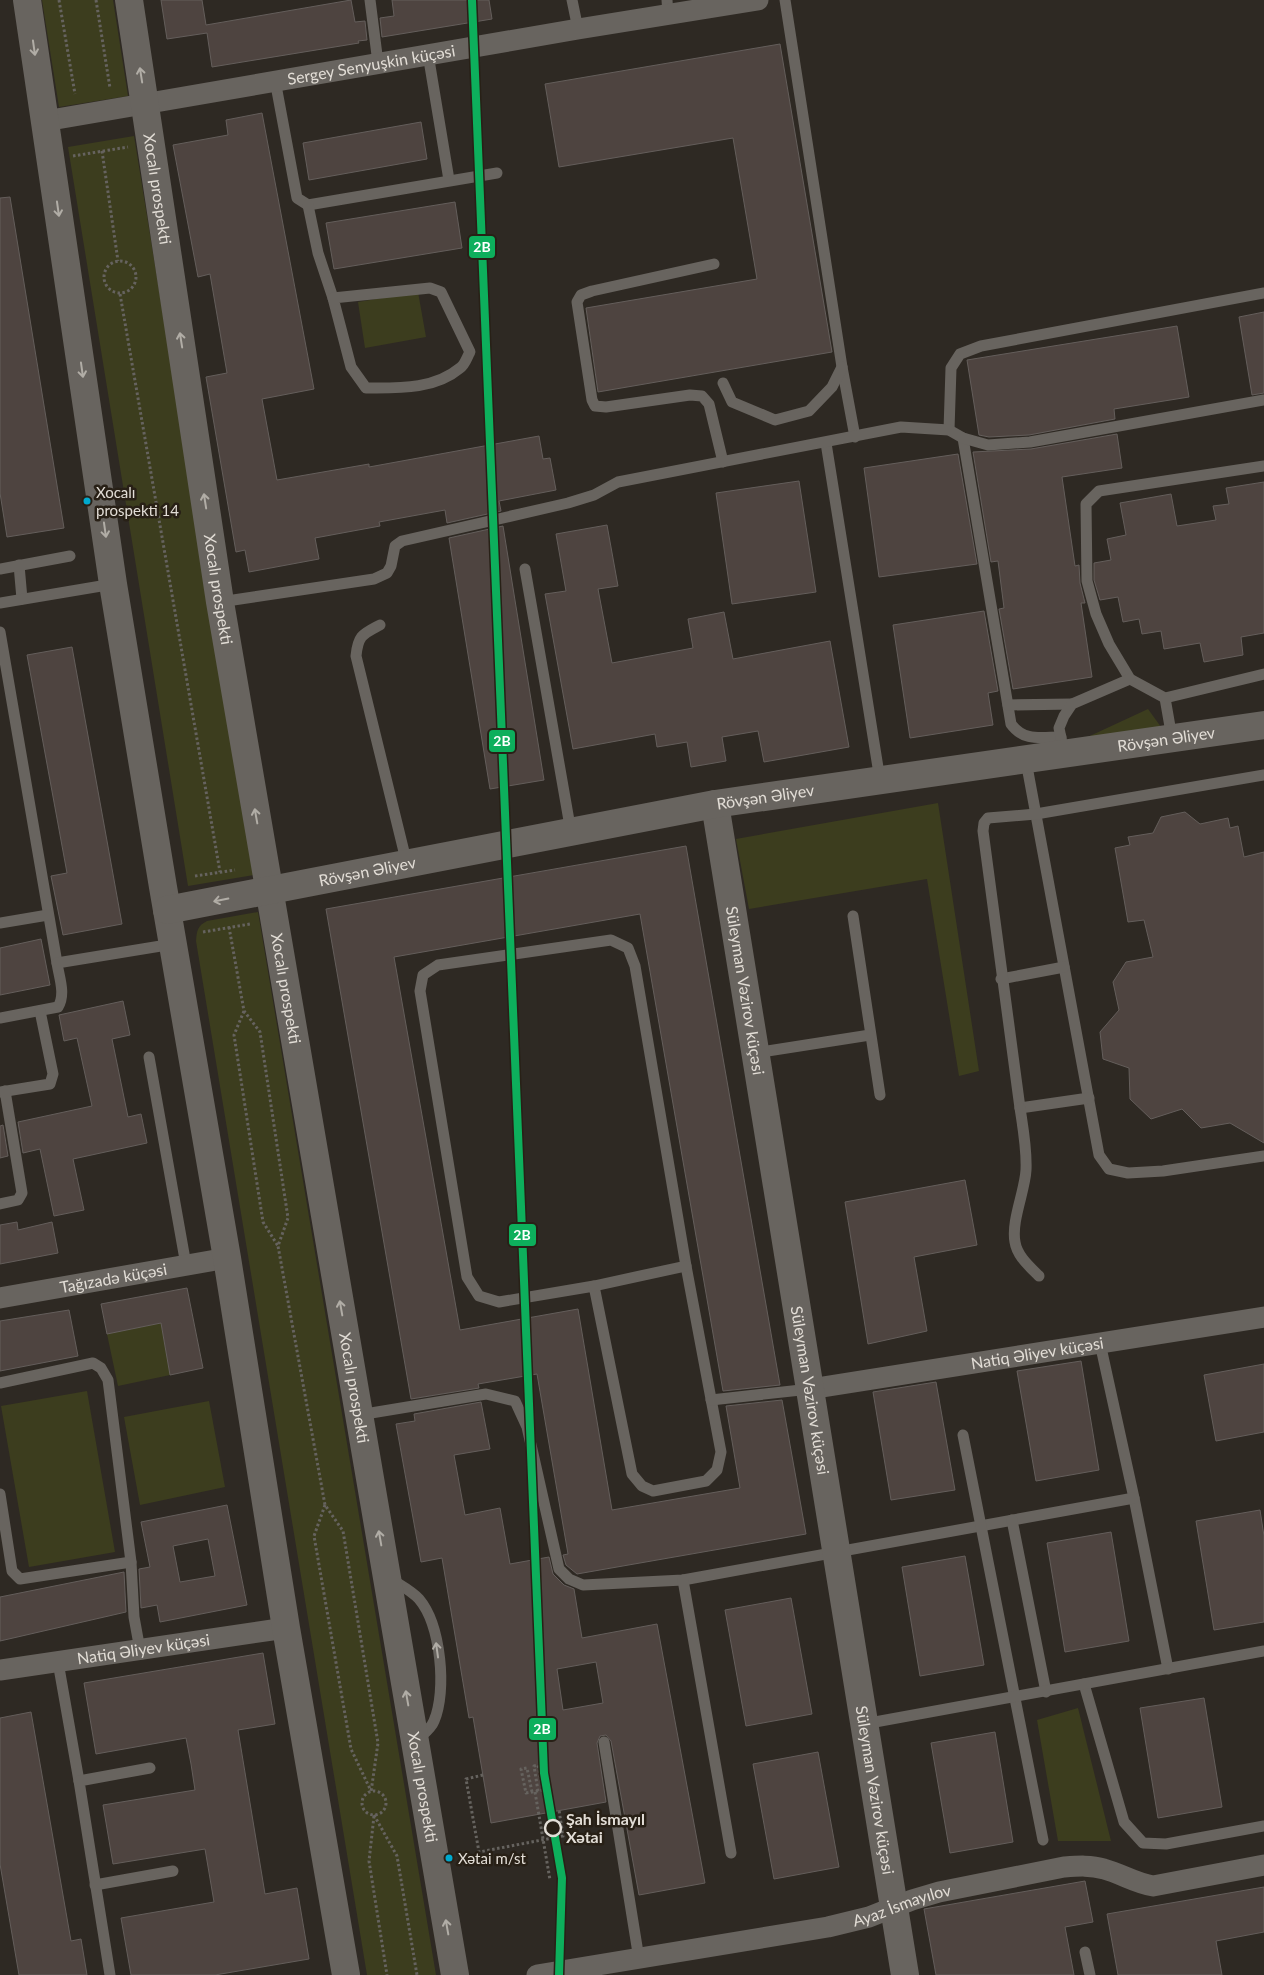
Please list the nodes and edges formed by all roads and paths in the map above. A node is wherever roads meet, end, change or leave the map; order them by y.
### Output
1 (27, 0) edge
2 (59, 0) edge
3 (96, 0) edge
4 (129, 0) edge
5 (370, 0) edge
6 (572, 0) edge
7 (758, 0) edge
8 (785, 0) edge
9 (667, 8) edge
10 (578, 29) junction
11 (428, 54) junction
12 (378, 63) junction
13 (275, 80) junction
14 (101, 90) dead end
15 (83, 93) dead end
16 (145, 102) junction
17 (45, 121) junction
18 (134, 146) dead end
19 (102, 151) junction
20 (73, 156) dead end
21 (497, 173) dead end
22 (448, 180) junction
23 (308, 205) junction
24 (118, 260) junction
25 (714, 264) dead end
26 (1264, 293) edge
27 (120, 294) junction
28 (333, 298) junction
29 (842, 367) junction
30 (723, 383) dead end
31 (1264, 400) edge
32 (949, 430) junction
33 (855, 437) junction
34 (963, 438) junction
35 (826, 443) junction
36 (723, 462) junction
37 (1264, 466) edge
38 (70, 556) dead end
39 (19, 565) junction
40 (0, 569) edge
41 (525, 569) dead end
42 (113, 584) junction
43 (22, 599) junction
44 (220, 602) junction
45 (0, 603) edge
46 (380, 625) dead end
47 (0, 632) edge
48 (1264, 674) edge
49 (1130, 679) junction
50 (1165, 698) junction
51 (1072, 704) junction
52 (1008, 705) junction
53 (1263, 728) edge
54 (1172, 738) junction
55 (1062, 746) junction
56 (1026, 761) junction
57 (1264, 775) edge
58 (880, 780) junction
59 (715, 804) junction
60 (1036, 814) junction
61 (572, 832) junction
62 (407, 864) junction
63 (243, 868) dead end
64 (220, 872) junction
65 (195, 876) dead end
66 (269, 890) junction
67 (167, 910) junction
68 (48, 915) junction
69 (853, 916) dead end
70 (0, 923) edge
71 (258, 923) dead end
72 (229, 928) junction
73 (203, 932) dead end
74 (173, 944) junction
75 (57, 964) junction
76 (1064, 967) junction
77 (1001, 979) junction
78 (40, 1011) junction
79 (244, 1011) junction
80 (0, 1018) edge
81 (870, 1035) junction
82 (755, 1053) junction
83 (149, 1058) dead end
84 (2, 1092) edge
85 (880, 1095) dead end
86 (1089, 1098) junction
87 (1020, 1108) junction
88 (1264, 1156) edge
89 (0, 1204) edge
90 (278, 1246) junction
91 (227, 1258) junction
92 (186, 1266) junction
93 (686, 1266) junction
94 (1039, 1276) dead end
95 (594, 1286) junction
96 (0, 1298) edge
97 (1264, 1317) edge
98 (1100, 1343) junction
99 (0, 1383) edge
100 (810, 1389) junction
101 (711, 1400) junction
102 (359, 1416) junction
103 (963, 1435) dead end
104 (0, 1494) edge
105 (1134, 1498) junction
106 (325, 1505) junction
107 (1012, 1520) junction
108 (980, 1526) junction
109 (836, 1553) junction
110 (131, 1562) junction
111 (386, 1576) junction
112 (683, 1580) junction
113 (286, 1628) junction
114 (140, 1650) junction
115 (1264, 1652) edge
116 (58, 1662) junction
117 (1168, 1669) junction
118 (0, 1670) edge
119 (1084, 1684) junction
120 (1046, 1692) junction
121 (1013, 1697) junction
122 (864, 1724) junction
123 (415, 1742) junction
124 (604, 1742) dead end
125 (150, 1768) dead end
126 (483, 1776) dead end
127 (79, 1781) junction
128 (371, 1792) junction
129 (535, 1792) junction
130 (559, 1810) dead end
131 (374, 1815) junction
132 (1264, 1826) edge
133 (543, 1840) junction
134 (1042, 1840) dead end
135 (731, 1853) dead end
136 (1264, 1865) edge
137 (173, 1870) dead end
138 (550, 1880) dead end
139 (95, 1885) junction
140 (894, 1908) junction
141 (1085, 1952) dead end
142 (638, 1959) junction
143 (110, 1975) edge
144 (346, 1975) edge
145 (387, 1975) edge
146 (417, 1975) edge
147 (455, 1975) edge
148 (537, 1975) edge
149 (905, 1975) edge
150 (1090, 1975) edge

1 -> 17 main road
2 - 15 path
3 - 14 path
16 -> 4 main road, Xocalı prospekti
5 - 12 lane
6 - 10 lane
7 - 9 street, Sergey Senyuşkin küçəsi
8 - 29 lane
9 - 10 street, Sergey Senyuşkin küçəsi
10 - 11 street, Sergey Senyuşkin küçəsi
11 - 12 street, Sergey Senyuşkin küçəsi
11 - 22 lane
12 - 13 street, Sergey Senyuşkin küçəsi
13 - 16 street, Sergey Senyuşkin küçəsi
13 - 23 lane
16 - 17 street, Sergey Senyuşkin küçəsi
44 -> 16 main road, Xocalı prospekti
17 -> 42 main road
18 - 19 path
19 - 20 path
19 - 24 path
21 - 22 lane
22 - 23 lane
23 - 28 lane
24 - 27 path
24 - 27 path
25 - 36 lane
26 - 32 lane
27 - 64 path
28 - 28 lane
29 - 30 lane
29 - 33 lane
31 - 34 lane
32 - 33 lane
32 - 34 lane
33 - 35 lane
34 - 52 lane
35 - 36 lane
35 - 58 lane
36 - 44 lane
37 - 49 lane
38 - 39 lane
39 - 40 lane
39 - 43 lane
41 - 61 lane
42 - 43 lane
42 - 67 main road
43 - 45 lane
66 -> 44 main road, Xocalı prospekti
46 - 62 lane
47 - 68 lane
48 - 50 lane
49 - 50 lane
49 - 51 lane
50 - 54 lane
51 - 52 lane
51 - 55 lane
52 - 55 lane
53 - 54 main road, Rövşən Əliyev
54 - 55 main road, Rövşən Əliyev
55 - 56 main road, Rövşən Əliyev
56 - 58 main road, Rövşən Əliyev
56 - 60 lane
57 - 60 lane
58 - 59 main road, Rövşən Əliyev
59 - 61 main road, Rövşən Əliyev
59 - 82 main road, Süleyman Vəzirov küçəsi
60 - 76 lane
60 - 77 lane
61 - 62 main road, Rövşən Əliyev
62 - 66 main road, Rövşən Əliyev
63 - 64 path
64 - 65 path
66 -> 67 main road, Rövşən Əliyev
102 -> 66 main road, Xocalı prospekti
67 - 74 main road
68 - 70 lane
68 - 75 lane
69 - 81 lane
71 - 72 path
72 - 73 path
72 - 79 path
74 - 75 lane
74 - 91 main road
75 - 78 lane
76 - 77 lane
76 - 86 lane
77 - 87 lane
78 - 80 lane
78 - 84 lane
79 - 90 path
79 - 90 path
81 - 82 lane
81 - 85 lane
82 - 100 main road, Süleyman Vəzirov küçəsi
83 - 92 lane
84 - 89 lane
86 - 87 lane
86 - 88 lane
87 - 94 lane
90 - 106 path
91 - 92 street, Tağızadə küçəsi
91 - 113 main road
92 - 96 street, Tağızadə küçəsi
93 - 95 lane
93 - 95 lane
93 - 101 lane
95 - 101 lane
97 - 98 street, Natiq Əliyev küçəsi
98 - 100 street, Natiq Əliyev küçəsi
98 - 105 lane
99 - 110 lane
100 - 101 lane
100 - 109 main road, Süleyman Vəzirov küçəsi
111 -> 102 main road, Xocalı prospekti
102 - 112 lane
103 - 108 lane
104 - 110 lane
105 - 107 lane
105 - 117 lane
106 - 128 path
106 - 128 path
107 - 108 lane
107 - 120 lane
108 - 109 lane
108 - 121 lane
109 - 112 lane
109 - 122 main road, Süleyman Vəzirov küçəsi
110 - 114 lane
123 -> 111 main road, Xocalı prospekti
123 -> 111 lane
112 - 135 lane
113 - 114 street, Natiq Əliyev küçəsi
113 - 144 main road
114 - 116 street, Natiq Əliyev küçəsi
115 - 117 lane
116 - 118 street, Natiq Əliyev küçəsi
116 - 127 lane
117 - 119 lane
119 - 120 lane
119 - 132 lane
120 - 121 lane
121 - 122 lane
121 - 134 lane
122 - 140 main road, Süleyman Vəzirov küçəsi
147 -> 123 main road, Xocalı prospekti
124 - 142 lane
125 - 127 lane
126 - 133 path
127 - 139 lane
128 - 131 path
128 - 131 path
129 - 129 path
129 - 129 path
129 - 133 path
130 - 133 path
131 - 145 path
131 - 146 path
133 - 138 path
136 - 140 street, Ayaz İsmayılov
137 - 139 lane
139 - 143 lane
140 - 142 street, Ayaz İsmayılov
140 - 149 main road, Süleyman Vəzirov küçəsi
141 - 150 lane
142 - 148 street, Ayaz İsmayılov

